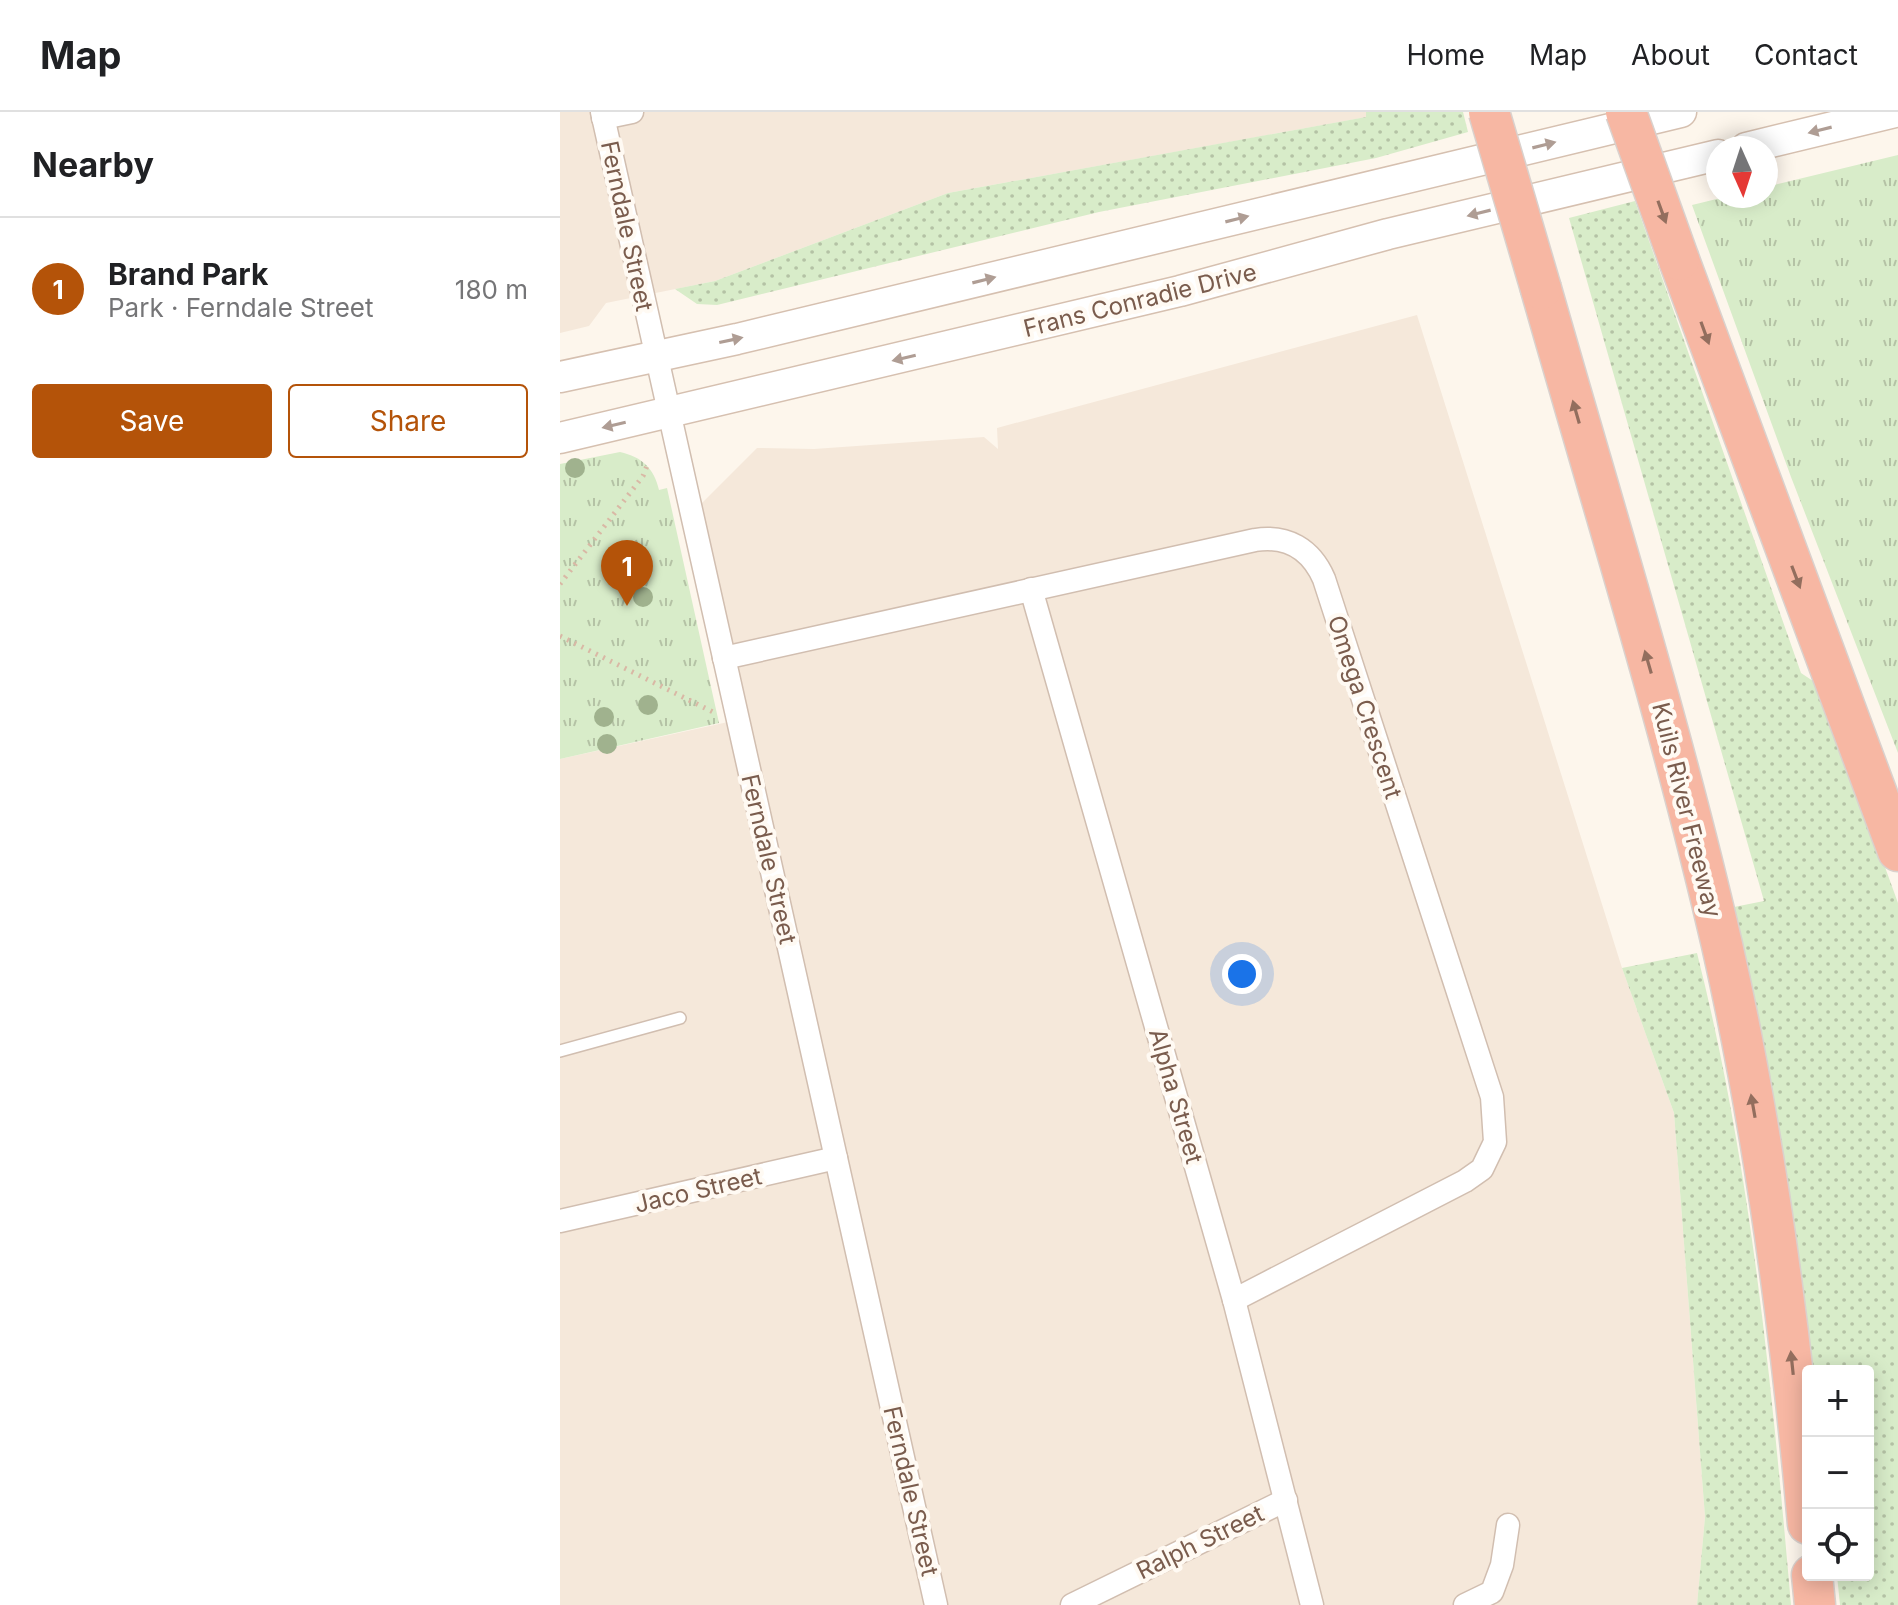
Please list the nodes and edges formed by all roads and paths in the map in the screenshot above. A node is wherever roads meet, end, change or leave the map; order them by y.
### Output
1 (632, 112) edge
2 (1489, 112) edge
3 (1626, 112) edge
4 (1681, 112) edge
5 (1895, 112) edge
6 (602, 115) edge
7 (1778, 140) edge
8 (1706, 158) edge
9 (655, 356) junction
10 (560, 377) edge
11 (668, 413) junction
12 (560, 438) edge
13 (648, 463) dead end
14 (560, 584) edge
15 (1031, 589) junction
16 (560, 636) edge
17 (724, 658) junction
18 (739, 725) junction
19 (1898, 851) edge
20 (680, 1018) dead end
21 (560, 1051) edge
22 (836, 1158) junction
23 (560, 1221) edge
24 (1234, 1300) junction
25 (1286, 1500) junction
26 (1806, 1509) edge
27 (1508, 1525) dead end
28 (1813, 1581) edge
29 (936, 1605) edge
30 (1072, 1605) edge
31 (1312, 1605) edge
32 (1465, 1605) edge
33 (1815, 1605) edge

1 - 6 street
26 -> 2 highway, Kuils River Freeway, bridge
3 -> 19 highway, bridge
9 -> 4 street
5 -> 7 street
6 - 9 street, Ferndale Street
8 -> 11 street, Frans Conradie Drive
9 - 10 street
9 - 11 street, Ferndale Street
11 -> 12 street, Frans Conradie Drive
11 - 17 street, Ferndale Street
13 - 14 path
15 - 17 street, Omega Crescent
15 - 24 street, Alpha Street
15 - 24 street, Omega Crescent
16 - 18 path
17 - 18 street, Ferndale Street
18 - 22 street, Ferndale Street
20 - 21 lane
22 - 23 street, Jaco Street
22 - 29 street, Ferndale Street
24 - 25 street, Alpha Street
25 - 30 street, Ralph Street
25 - 31 street, Alpha Street
27 - 32 street
28 - 33 highway

